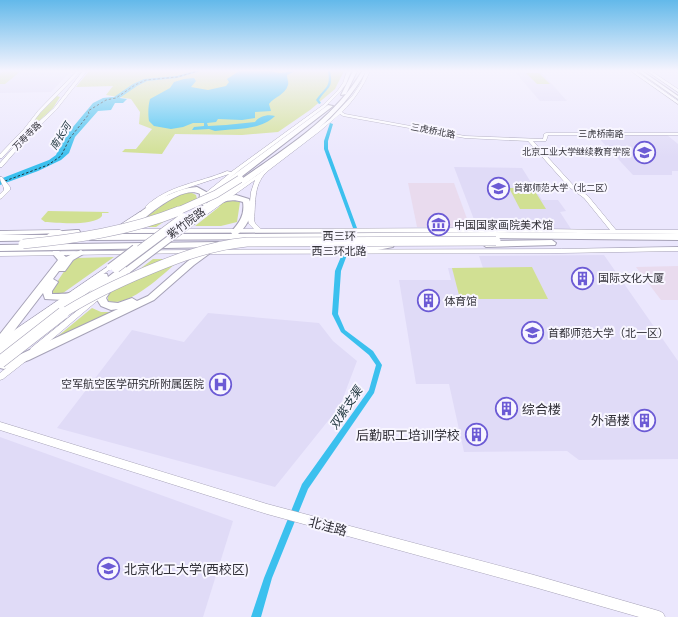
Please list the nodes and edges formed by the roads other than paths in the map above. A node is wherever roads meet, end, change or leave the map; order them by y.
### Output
1 (51, 100) edge
2 (62, 100) edge
3 (330, 100) edge
4 (337, 100) joint
5 (344, 100) joint
6 (351, 100) edge
7 (339, 111) junction
8 (678, 134) edge
9 (529, 140) junction
10 (280, 142) junction
11 (294, 144) junction
12 (256, 156) junction
13 (0, 157) edge
14 (277, 162) junction
15 (0, 166) edge
16 (239, 168) junction
17 (262, 173) junction
18 (0, 178) edge
19 (239, 178) junction
20 (2, 185) edge
21 (0, 194) edge
22 (0, 197) edge
23 (222, 199) junction
24 (204, 200) junction
25 (187, 219) junction
26 (416, 230) junction
27 (614, 230) junction
28 (112, 231) junction
29 (125, 231) junction
30 (260, 231) junction
31 (76, 232) junction
32 (235, 232) junction
33 (666, 232) junction
34 (678, 232) edge
35 (0, 233) edge
36 (461, 236) junction
37 (589, 237) junction
38 (678, 237) edge
39 (0, 238) edge
40 (341, 240) junction
41 (554, 240) junction
42 (25, 241) junction
43 (361, 242) junction
44 (0, 243) edge
45 (678, 243) edge
46 (0, 248) edge
47 (678, 249) edge
48 (190, 252) junction
49 (206, 252) junction
50 (56, 253) junction
51 (81, 253) junction
52 (0, 254) edge
53 (119, 269) junction
54 (83, 292) junction
55 (105, 292) junction
56 (66, 297) junction
57 (0, 343) edge
58 (0, 351) edge
59 (25, 357) junction
60 (1, 363) edge
61 (0, 377) edge
62 (0, 426) edge
63 (659, 617) edge

1 - 13 street, 万寿寺路
2 - 15 street, 万寿寺路
3 - 12 street, 紫竹院路
4 - 10 highway, 紫竹院路
4 - 19 highway
5 - 11 highway, 紫竹院路
5 - 19 highway
6 - 7 street, 紫竹院路
7 - 9 street, 三虎桥北路
7 - 14 street, 紫竹院路
8 - 9 street, 三虎桥南路
9 - 27 street
10 - 12 highway
10 - 24 highway, 紫竹院路
11 - 14 highway
11 - 23 highway, 紫竹院路
12 - 16 street, 紫竹院路
14 - 17 street, 紫竹院路
16 - 24 street, 紫竹院路
16 - 28 street
17 - 23 street, 紫竹院路
17 - 30 street
18 - 20 street
19 - 42 highway, bridge
20 - 21 street
20 - 22 street
23 - 25 highway, 紫竹院路
23 - 32 highway
24 - 25 highway, 紫竹院路
24 - 29 highway
25 - 53 highway, 紫竹院路, bridge
25 - 53 street, bridge
26 - 27 street, 西三环北路
26 - 36 highway
26 - 43 street, 西三环北路
27 - 33 street, 西三环北路
28 - 29 street
28 - 31 street
29 - 32 street
30 - 32 street, 西三环北路
30 - 40 street, 西三环北路
31 - 35 street
31 - 42 highway
33 - 34 street, 西三环北路
33 - 37 highway
36 - 41 highway, 西三环
36 - 43 highway, 西三环
37 - 38 highway, 西三环
37 - 41 highway, 西三环
39 - 42 highway, 西三环
40 - 42 highway, 西三环
40 - 43 highway, 西三环
40 - 43 street, 西三环北路
40 - 46 highway, 西三环
40 - 49 street, 西三环北路
41 - 43 highway, 西三环
41 - 45 highway, 西三环
41 - 60 highway, bridge
42 - 44 highway
43 - 47 street, 西三环北路
48 - 49 street, 西三环北路
48 - 51 street, 西三环北路
48 - 55 highway
49 - 59 highway
50 - 51 street, 西三环北路
50 - 52 street, 西三环北路
50 - 57 highway
51 - 56 highway
53 - 54 highway, 紫竹院路
53 - 55 highway
53 - 56 street, 紫竹院路
53 - 60 highway, 紫竹院路
54 - 56 highway
54 - 58 highway, 紫竹院路
55 - 59 street
56 - 57 street, 紫竹院路
59 - 60 highway
59 - 61 street
62 - 63 street, 北洼路

